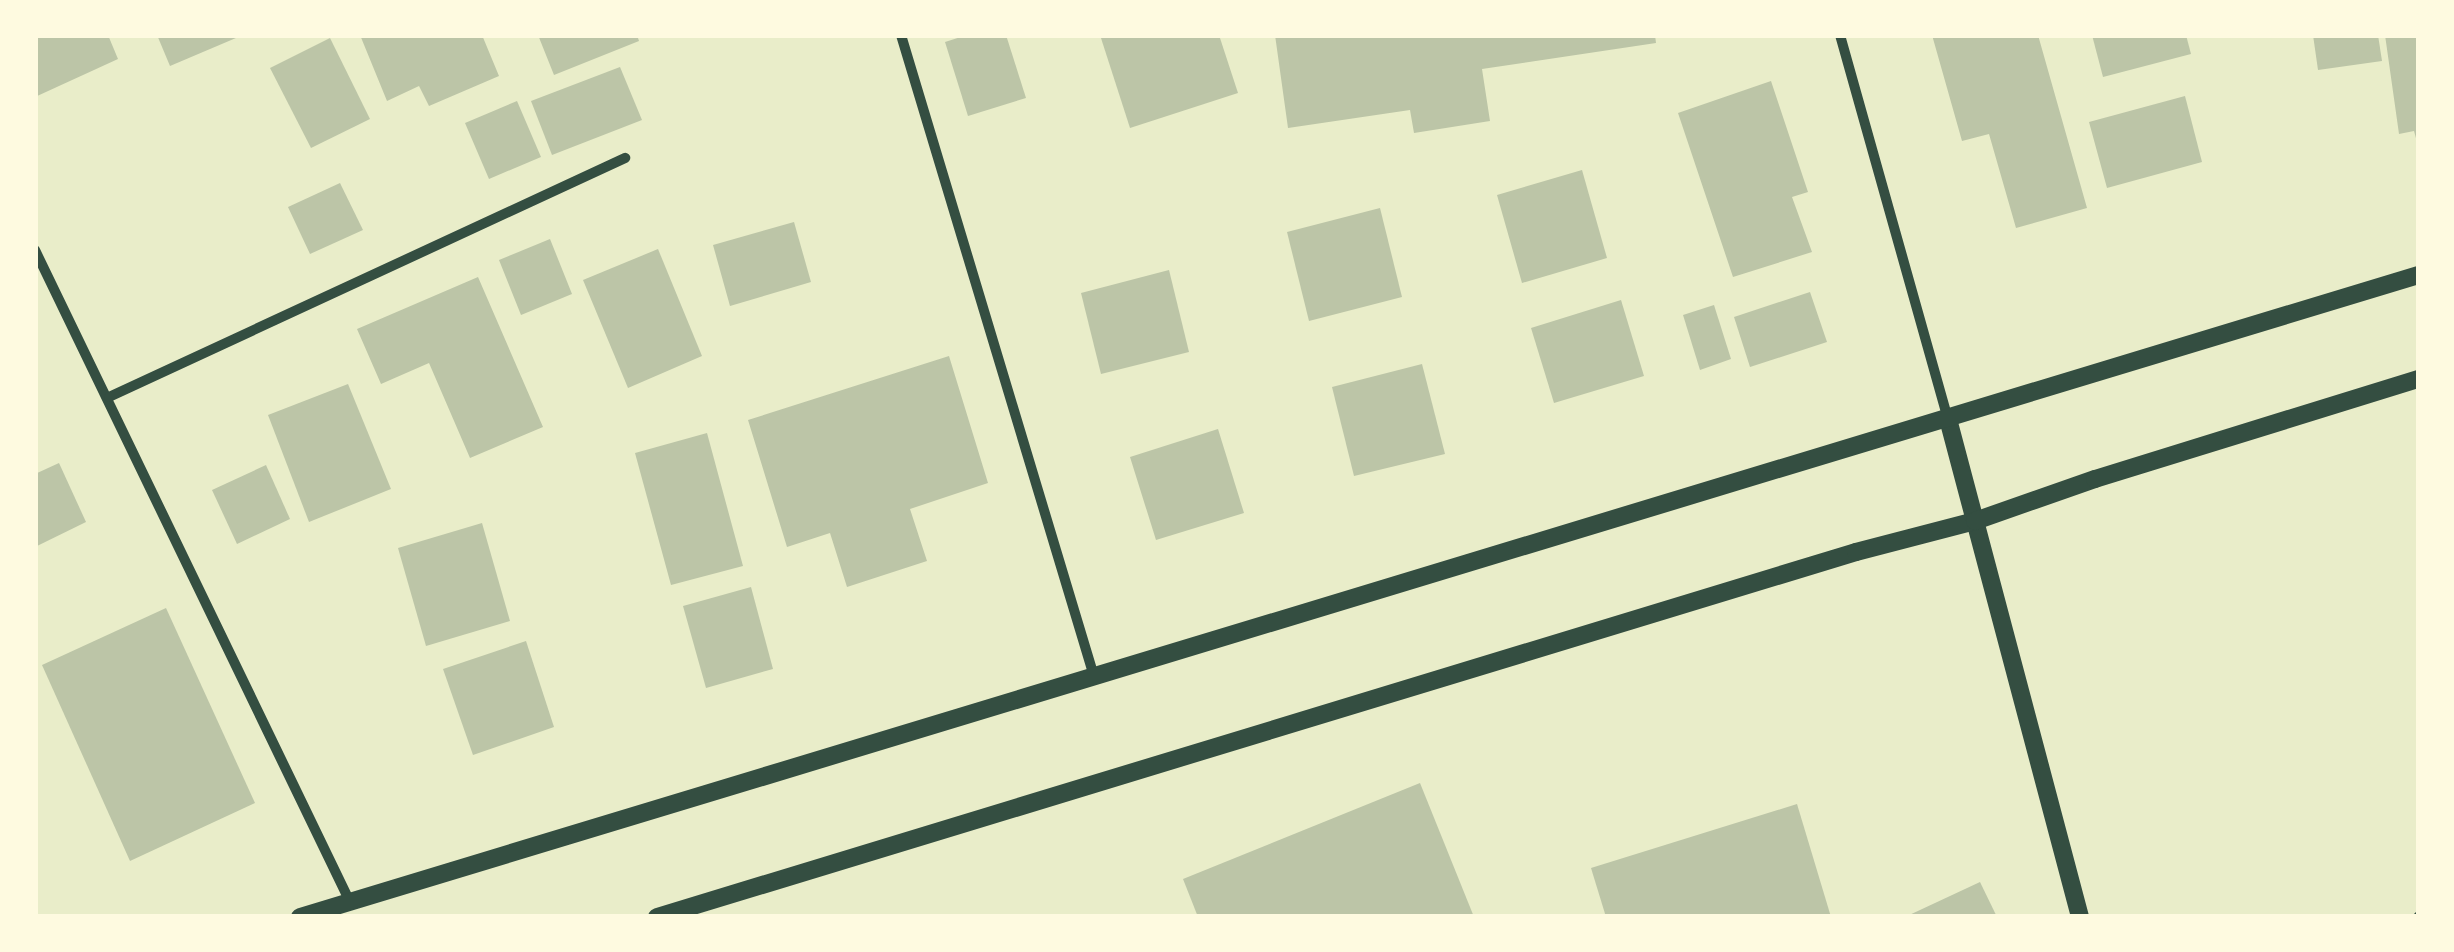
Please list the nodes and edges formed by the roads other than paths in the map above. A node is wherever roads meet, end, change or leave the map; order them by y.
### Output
1 (902, 35) edge
2 (1840, 35) edge
3 (625, 158) dead end
4 (35, 250) edge
5 (2419, 275) edge
6 (2419, 379) edge
7 (109, 397) junction
8 (1948, 419) junction
9 (1975, 521) junction
10 (1093, 673) junction
11 (350, 902) junction
12 (300, 917) edge
13 (657, 917) edge
14 (2080, 917) edge

1 - 10 street
2 - 8 street
3 - 7 street
4 - 7 street
5 - 8 street
6 - 9 street
7 - 11 street
8 - 9 street
8 - 10 street
9 - 13 street
9 - 14 street
10 - 11 street
11 - 12 street

